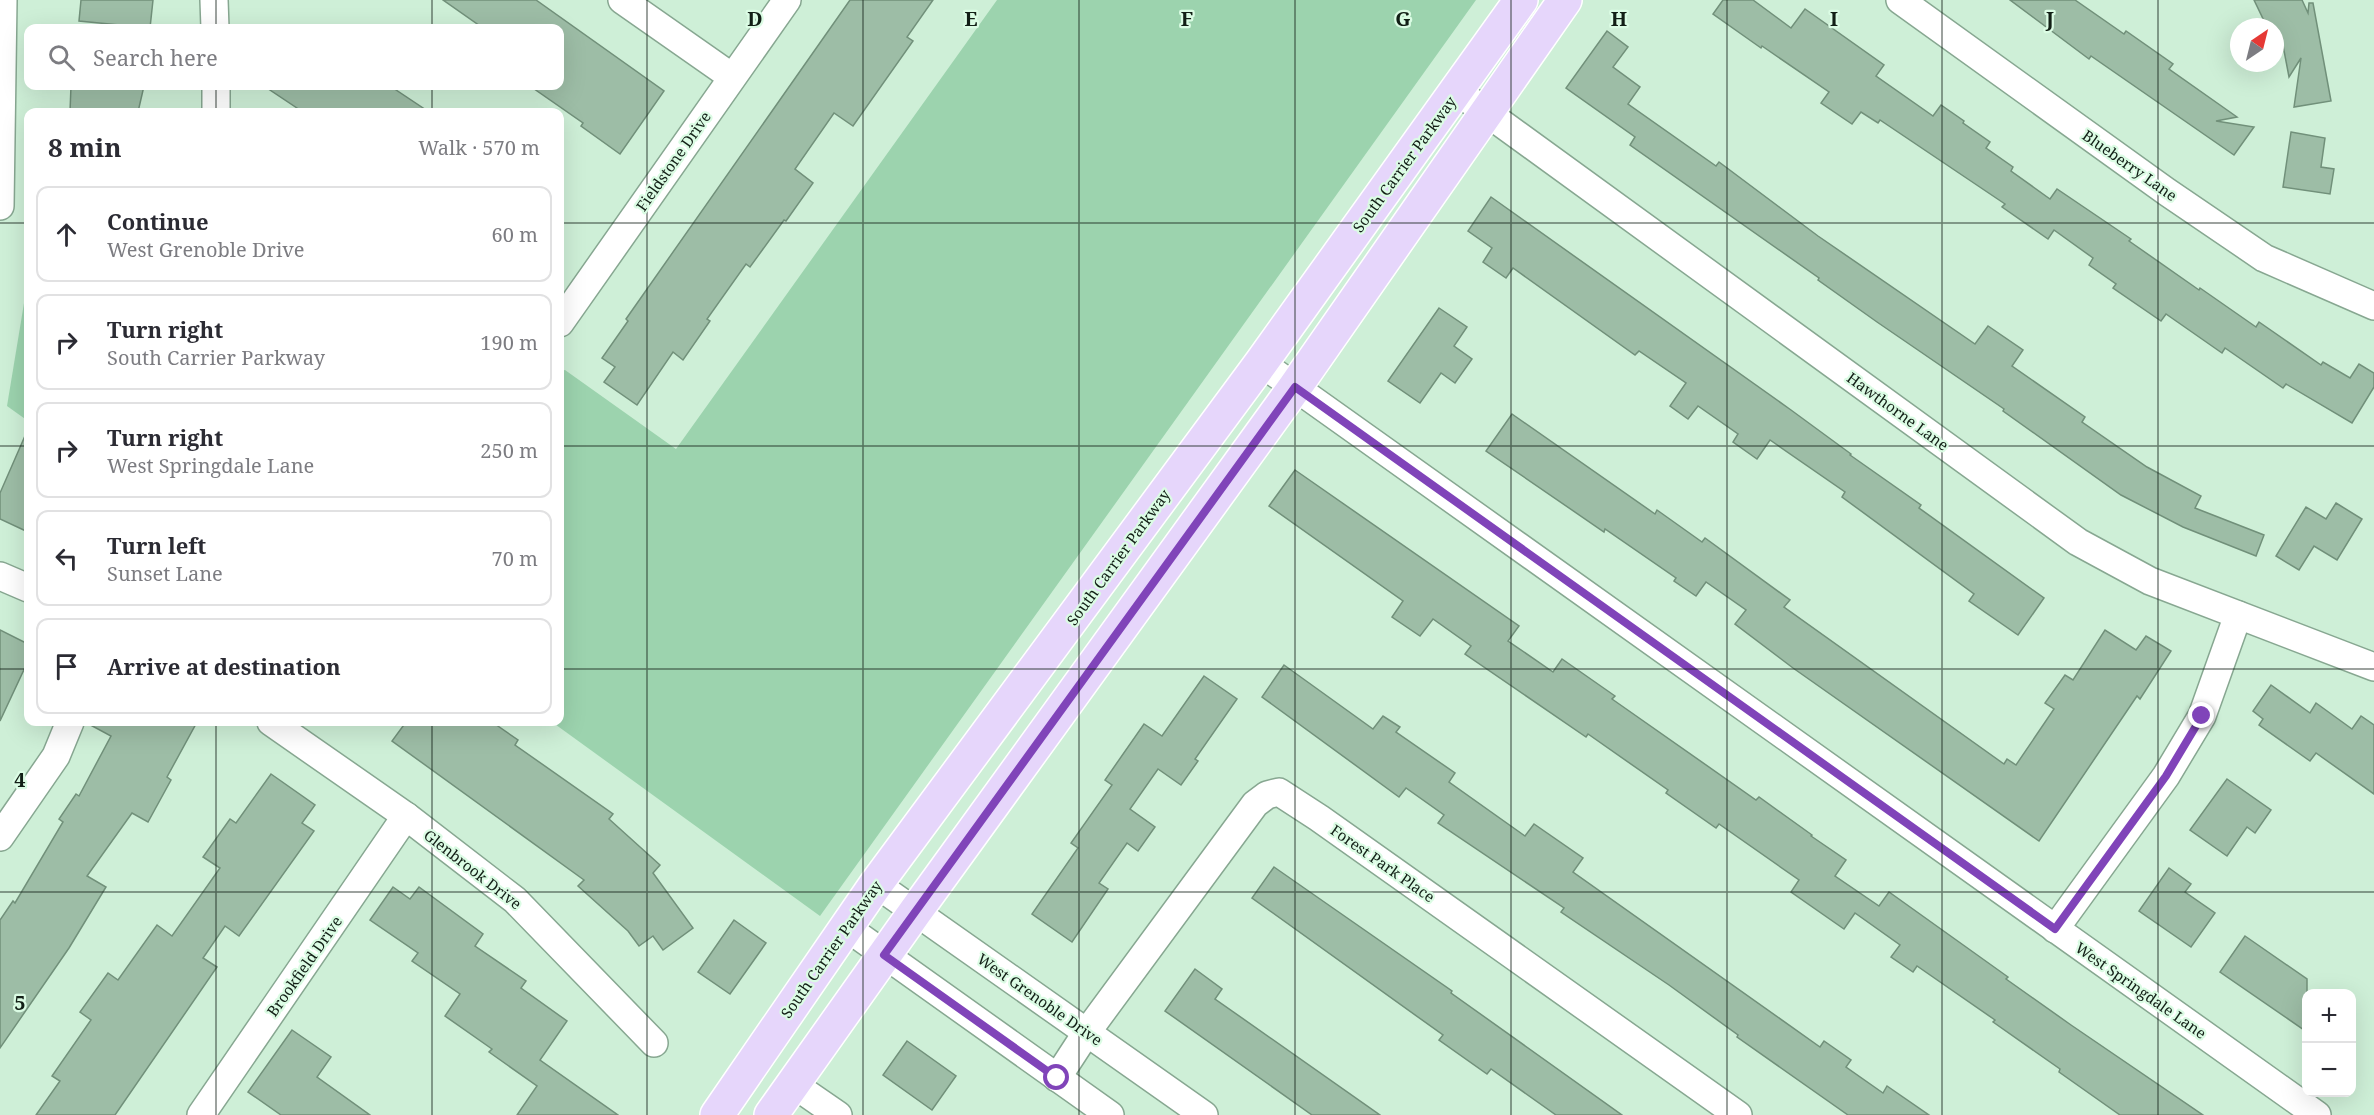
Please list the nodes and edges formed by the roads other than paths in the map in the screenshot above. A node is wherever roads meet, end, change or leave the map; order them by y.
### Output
1 (3, 0) edge
2 (214, 0) edge
3 (622, 0) edge
4 (787, 0) edge
5 (1521, 0) edge
6 (1565, 0) edge
7 (1900, 0) edge
8 (215, 24) edge
9 (732, 77) junction
10 (216, 90) edge
11 (1457, 91) junction
12 (216, 108) edge
13 (1486, 111) junction
14 (0, 206) edge
15 (2374, 306) edge
16 (564, 317) edge
17 (1262, 363) junction
18 (1295, 387) junction
19 (0, 576) edge
20 (24, 586) edge
21 (2238, 615) junction
22 (2374, 667) edge
23 (68, 726) edge
24 (277, 726) edge
25 (406, 816) junction
26 (0, 837) edge
27 (876, 884) junction
28 (915, 912) junction
29 (846, 927) junction
30 (2055, 929) junction
31 (884, 955) junction
32 (1088, 1032) junction
33 (654, 1043) dead end
34 (1057, 1078) junction
35 (793, 1084) junction
36 (201, 1115) edge
37 (717, 1115) edge
38 (771, 1115) edge
39 (838, 1115) edge
40 (1110, 1115) edge
41 (1204, 1115) edge
42 (1738, 1115) edge
43 (2316, 1115) edge

1 - 14 street
2 - 8 street
3 - 9 street
4 - 9 street, Fieldstone Drive
5 - 11 main road, South Carrier Parkway
6 - 13 main road
7 - 15 street, Blueberry Lane
9 - 16 street, Fieldstone Drive
10 - 12 street
11 - 13 street, Hawthorne Lane
11 - 17 main road, South Carrier Parkway
13 - 18 main road
13 - 21 street, Hawthorne Lane
17 - 18 street, West Springdale Lane
17 - 27 main road, South Carrier Parkway
18 - 28 main road
18 - 30 street, West Springdale Lane
19 - 20 street
21 - 22 street, Hawthorne Lane
21 - 30 street
23 - 26 street
24 - 25 street, Glenbrook Drive
25 - 33 street, Glenbrook Drive
25 - 36 street, Brookfield Drive
27 - 28 street, West Grenoble Drive
27 - 29 main road, South Carrier Parkway
28 - 31 main road
28 - 32 street, West Grenoble Drive
29 - 31 street
29 - 37 main road, South Carrier Parkway
30 - 43 street, West Springdale Lane
31 - 34 street
31 - 35 main road
32 - 34 street
32 - 41 street, West Grenoble Drive
32 - 42 street, Forest Park Place
34 - 40 street
35 - 38 main road
35 - 39 street

